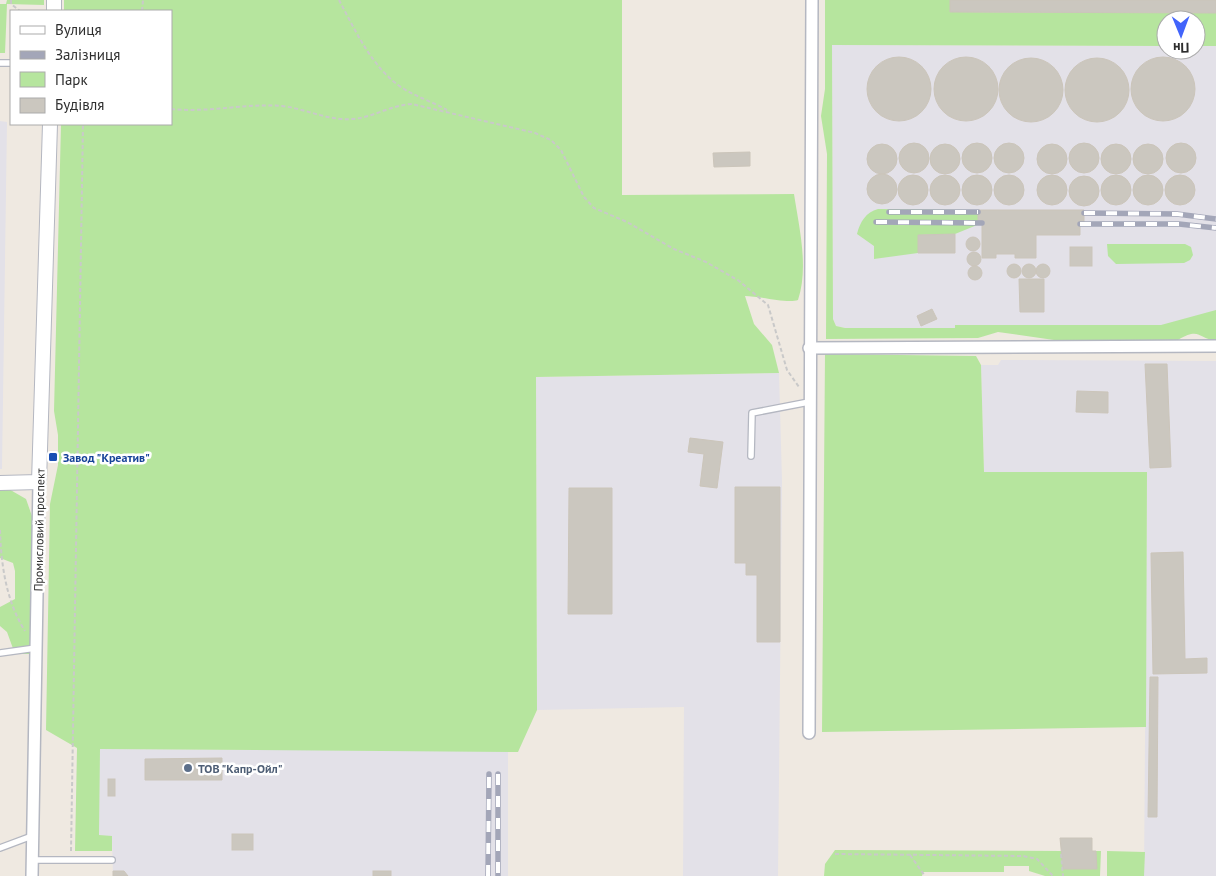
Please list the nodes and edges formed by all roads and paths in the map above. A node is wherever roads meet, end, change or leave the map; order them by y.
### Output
1 (11, 0) edge
2 (339, 0) edge
3 (812, 0) edge
4 (19, 10) edge
5 (172, 109) edge
6 (449, 112) junction
7 (50, 125) edge
8 (83, 125) edge
9 (1216, 346) edge
10 (809, 348) junction
11 (809, 402) junction
12 (751, 456) dead end
13 (39, 482) junction
14 (0, 483) edge
15 (0, 530) edge
16 (36, 648) junction
17 (0, 653) edge
18 (809, 732) dead end
19 (32, 836) junction
20 (0, 848) edge
21 (835, 854) dead end
22 (1061, 854) dead end
23 (910, 855) junction
24 (32, 860) junction
25 (71, 860) junction
26 (112, 860) dead end
27 (32, 876) edge
28 (925, 876) edge
29 (1053, 876) edge
30 (1064, 876) edge

1 - 4 path
2 - 6 path
3 - 10 street
5 - 6 path
6 - 11 path
7 - 13 street, Промисловий проспект
8 - 25 path
9 - 10 street
10 - 11 street
11 - 12 lane
11 - 18 street
13 - 14 street
13 - 16 street, Промисловий проспект
15 - 16 path
16 - 17 lane
16 - 19 street, Промисловий проспект
19 - 20 lane
19 - 24 street, Промисловий проспект
21 - 23 path
22 - 30 path
23 - 28 path
23 - 29 path
24 - 25 lane
24 - 27 street, Промисловий проспект
25 - 26 lane

